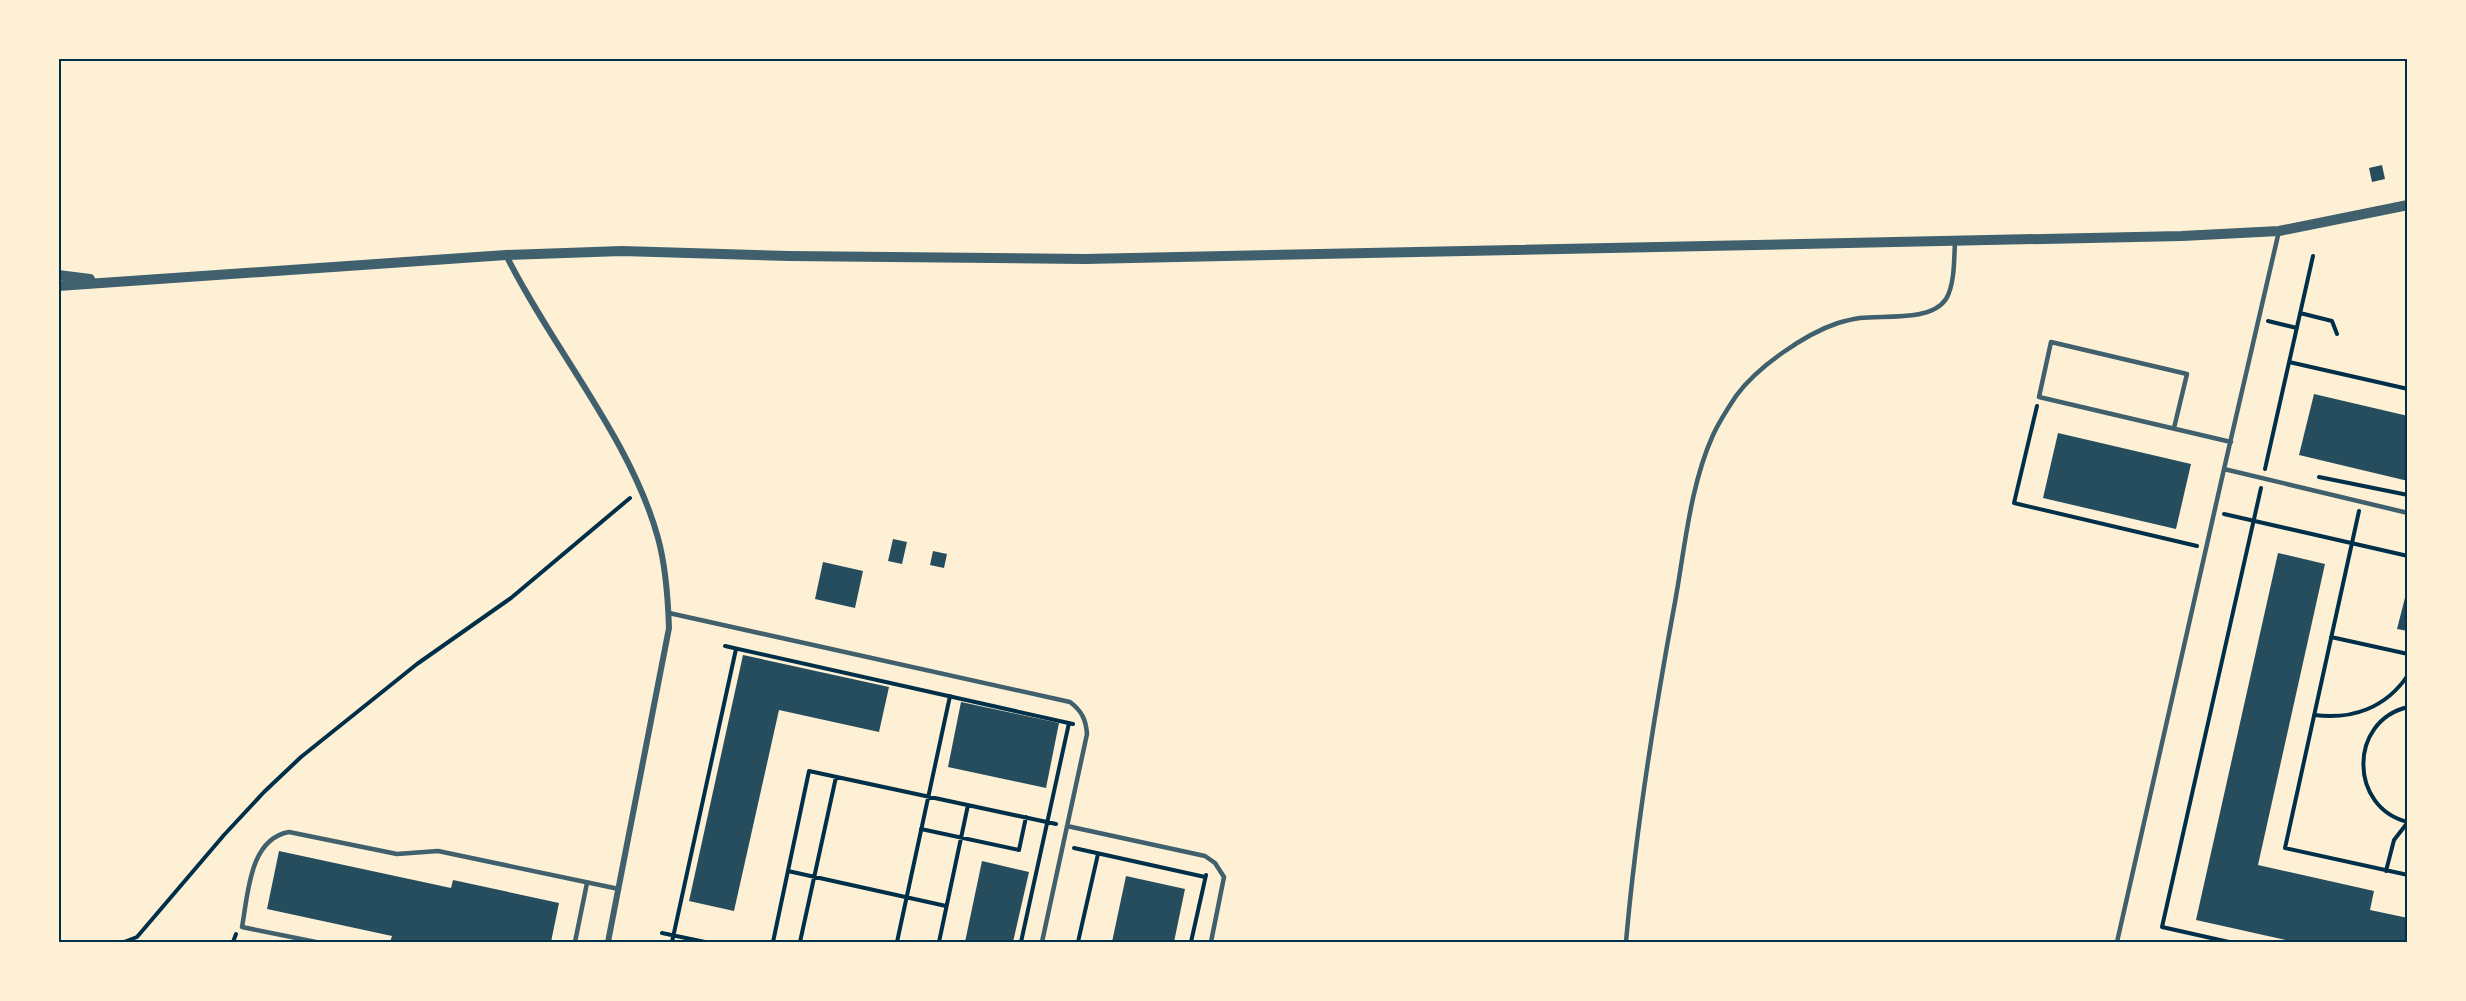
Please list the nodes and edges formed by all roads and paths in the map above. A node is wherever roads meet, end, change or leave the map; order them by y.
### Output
1 (2408, 205) edge
2 (2279, 231) junction
3 (1955, 241) junction
4 (506, 255) junction
5 (2313, 256) dead end
6 (58, 276) edge
7 (117, 282) junction
8 (58, 286) edge
9 (2300, 313) junction
10 (2259, 319) junction
11 (2297, 328) junction
12 (2337, 334) dead end
13 (2289, 362) junction
14 (2408, 390) edge
15 (2039, 397) junction
16 (2174, 428) junction
17 (2231, 442) junction
18 (2266, 466) junction
19 (2277, 468) dead end
20 (2224, 470) junction
21 (2309, 475) dead end
22 (2263, 478) junction
23 (2408, 495) edge
24 (631, 497) dead end
25 (2361, 502) junction
26 (2215, 512) junction
27 (2408, 513) edge
28 (2253, 521) junction
29 (2352, 543) junction
30 (2206, 548) junction
31 (2408, 556) edge
32 (669, 613) junction
33 (2331, 637) junction
34 (725, 646) dead end
35 (736, 649) junction
36 (2408, 654) edge
37 (2408, 675) edge
38 (950, 696) junction
39 (1073, 705) junction
40 (2408, 707) edge
41 (2314, 715) junction
42 (1069, 723) junction
43 (1086, 727) junction
44 (836, 777) junction
45 (928, 796) junction
46 (968, 805) junction
47 (1026, 818) junction
48 (1039, 821) dead end
49 (2408, 822) edge
50 (1067, 826) junction
51 (921, 829) junction
52 (961, 838) junction
53 (1063, 846) junction
54 (1098, 854) junction
55 (1209, 859) junction
56 (788, 871) junction
57 (2386, 871) junction
58 (2408, 875) edge
59 (814, 877) junction
60 (1205, 877) junction
61 (587, 883) junction
62 (619, 889) junction
63 (906, 897) junction
64 (946, 906) junction
65 (662, 933) dead end
66 (674, 936) junction
67 (124, 942) edge
68 (316, 942) edge
69 (574, 942) edge
70 (608, 942) edge
71 (672, 942) edge
72 (705, 942) edge
73 (773, 942) edge
74 (800, 942) edge
75 (897, 942) edge
76 (939, 942) edge
77 (1021, 942) edge
78 (1042, 942) edge
79 (1078, 942) edge
80 (1191, 942) edge
81 (1211, 942) edge
82 (1626, 942) edge
83 (2117, 942) edge
84 (2229, 942) edge

1 - 2 street
2 - 3 street
2 - 10 lane
3 - 4 street
3 - 82 lane
4 - 7 street
4 - 32 street
5 - 9 path
6 - 7 street
7 - 8 street
9 - 11 path
9 - 12 path
10 - 11 path
10 - 17 lane
11 - 13 path
13 - 14 path
13 - 18 path
15 - 16 lane
15 - 16 lane
15 - 30 path
16 - 17 lane
17 - 20 lane
18 - 19 path
18 - 22 path
20 - 22 lane
20 - 26 lane
21 - 23 path
22 - 25 lane
22 - 28 path
24 - 67 path
25 - 27 lane
25 - 29 path
26 - 28 path
26 - 30 lane
28 - 29 path
28 - 84 path
29 - 31 path
29 - 33 path
30 - 83 lane
32 - 39 lane
32 - 62 street
33 - 36 path
33 - 41 path
34 - 35 path
35 - 38 path
35 - 66 path
37 - 41 path
38 - 42 path
38 - 45 path
39 - 42 path
39 - 43 lane
40 - 49 path
41 - 57 path
42 - 43 path
42 - 77 path
43 - 50 lane
44 - 45 path
44 - 56 path
44 - 59 path
45 - 46 path
45 - 51 path
46 - 47 path
46 - 52 path
47 - 48 path
47 - 52 path
49 - 57 path
50 - 53 lane
50 - 55 lane
51 - 52 path
51 - 63 path
52 - 64 path
53 - 54 path
53 - 78 lane
54 - 60 path
54 - 79 path
55 - 60 path
55 - 81 lane
56 - 59 path
56 - 73 path
57 - 58 path
59 - 63 path
59 - 74 path
60 - 80 path
61 - 62 lane
61 - 68 lane
61 - 69 lane
62 - 70 street
63 - 64 path
63 - 75 path
64 - 76 path
65 - 66 path
66 - 71 path
66 - 72 path

